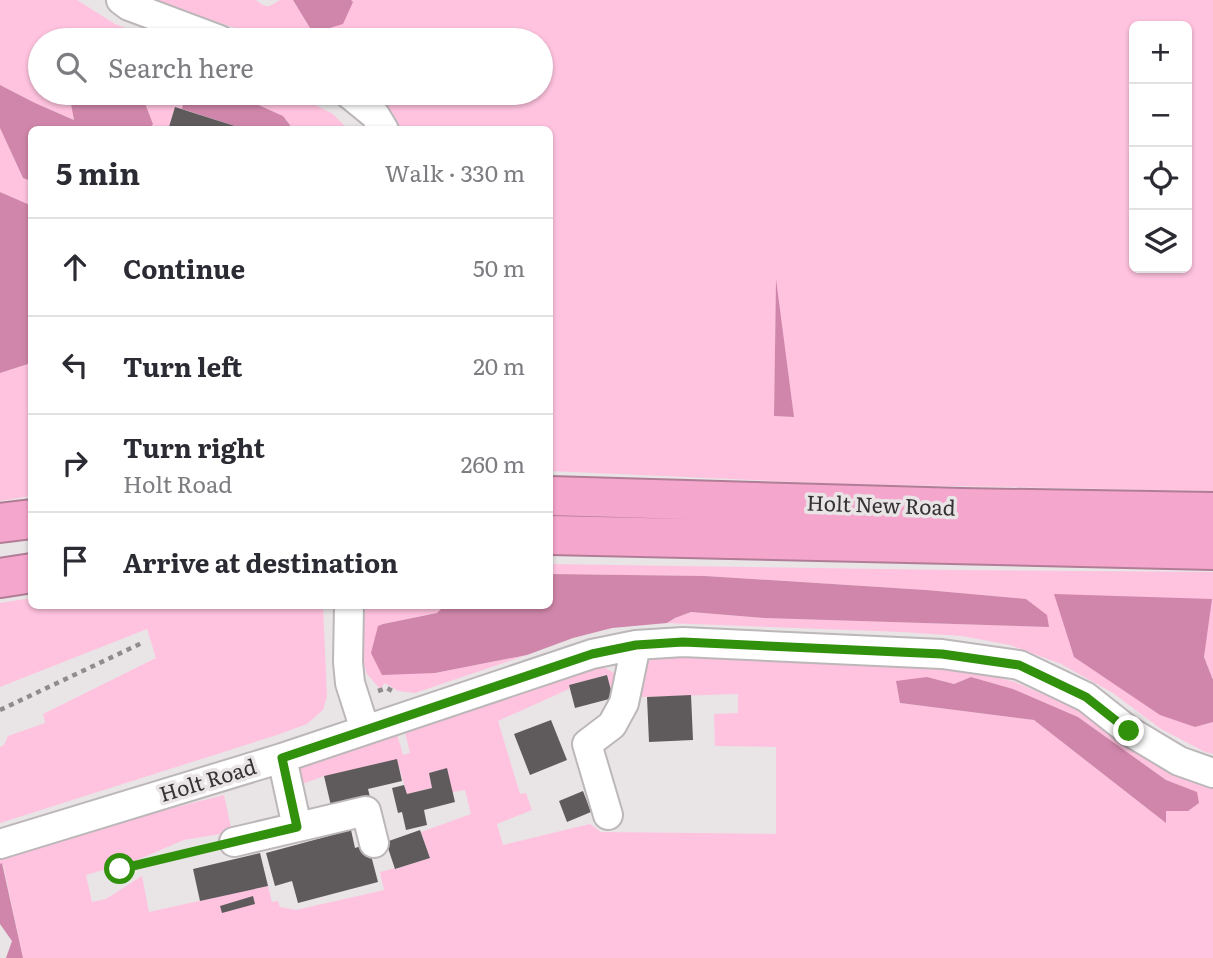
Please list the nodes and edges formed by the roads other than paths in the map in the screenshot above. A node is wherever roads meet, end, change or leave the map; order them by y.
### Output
1 (121, 0) edge
2 (188, 28) edge
3 (363, 105) edge
4 (382, 126) edge
5 (553, 496) edge
6 (1213, 512) edge
7 (28, 520) edge
8 (0, 523) edge
9 (553, 535) edge
10 (1213, 550) edge
11 (28, 574) edge
12 (0, 578) edge
13 (349, 609) edge
14 (636, 645) junction
15 (365, 730) junction
16 (282, 758) junction
17 (1213, 773) edge
18 (608, 815) dead end
19 (297, 827) junction
20 (234, 842) road end
21 (374, 843) dead end
22 (0, 844) edge

1 - 2 street
3 - 4 street
5 - 6 highway, Holt New Road
7 - 8 highway
9 - 10 highway, Holt New Road
11 - 12 highway
13 - 15 street
14 - 15 street, Holt Road
14 - 17 street, Holt Road
14 - 18 street
15 - 16 street, Holt Road
16 - 19 street
16 - 22 street, Holt Road
19 - 20 street
19 - 21 street

